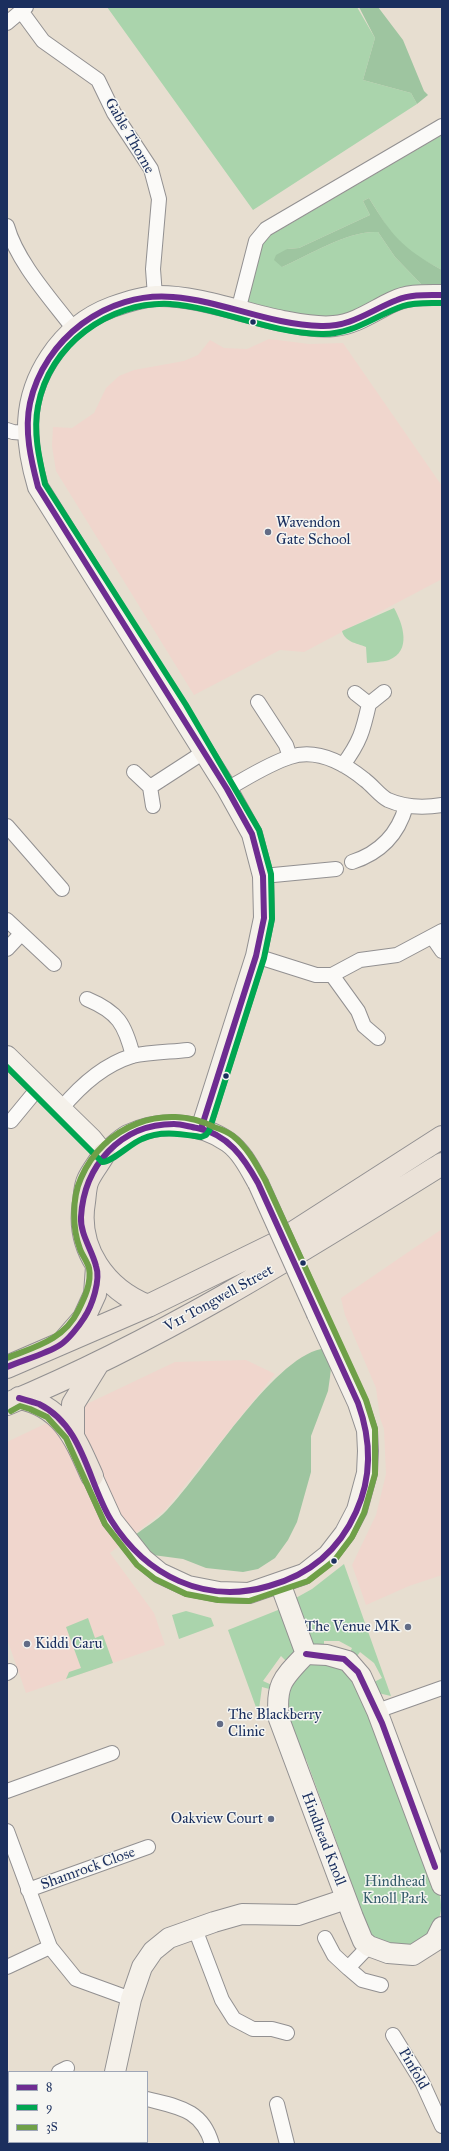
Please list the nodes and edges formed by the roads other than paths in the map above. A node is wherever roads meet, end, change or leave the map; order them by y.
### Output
1 (24, 9) edge
2 (7, 23) edge
3 (442, 126) edge
4 (8, 234) edge
5 (442, 295) edge
6 (155, 296) junction
7 (238, 312) junction
8 (73, 328) junction
9 (7, 430) edge
10 (26, 433) junction
11 (384, 692) dead end
12 (355, 693) dead end
13 (258, 702) dead end
14 (369, 704) junction
15 (204, 752) junction
16 (290, 757) junction
17 (343, 765) junction
18 (134, 772) dead end
19 (150, 787) junction
20 (228, 789) junction
21 (442, 805) edge
22 (153, 806) dead end
23 (406, 806) junction
24 (7, 826) edge
25 (352, 862) dead end
26 (336, 870) dead end
27 (263, 876) junction
28 (62, 889) dead end
29 (7, 920) edge
30 (21, 934) junction
31 (437, 935) edge
32 (7, 949) edge
33 (442, 951) edge
34 (256, 956) junction
35 (54, 964) dead end
36 (332, 975) junction
37 (87, 999) dead end
38 (378, 1038) dead end
39 (188, 1050) dead end
40 (7, 1056) edge
41 (132, 1056) junction
42 (39, 1087) junction
43 (61, 1109) junction
44 (11, 1121) dead end
45 (201, 1129) junction
46 (442, 1137) edge
47 (104, 1154) junction
48 (442, 1164) edge
49 (97, 1267) junction
50 (148, 1306) junction
51 (61, 1345) junction
52 (97, 1365) junction
53 (7, 1367) edge
54 (13, 1401) edge
55 (73, 1434) junction
56 (92, 1476) joint
57 (280, 1583) junction
58 (306, 1654) junction
59 (442, 1688) edge
60 (377, 1711) junction
61 (112, 1753) dead end
62 (7, 1791) edge
63 (7, 1831) edge
64 (148, 1847) dead end
65 (438, 1866) edge
66 (442, 1886) edge
67 (28, 1890) junction
68 (346, 1899) junction
69 (195, 1929) junction
70 (325, 1938) dead end
71 (440, 1938) edge
72 (369, 1946) junction
73 (50, 1947) junction
74 (7, 1967) edge
75 (348, 1968) junction
76 (381, 1985) dead end
77 (131, 1999) junction
78 (287, 2033) dead end
79 (393, 2035) dead end
80 (114, 2071) edge
81 (148, 2099) edge
82 (277, 2104) dead end
83 (442, 2126) edge
84 (212, 2144) edge
85 (287, 2144) edge

1 - 2 street, Gable Thorne
1 - 6 street, Gable Thorne
3 - 7 street
4 - 8 street
5 - 7 street
6 - 7 street
6 - 8 street
8 - 10 street
9 - 10 street
10 - 15 street
11 - 14 street
12 - 14 street
13 - 16 street
14 - 17 street
15 - 19 street
15 - 20 street
16 - 17 street
16 - 20 street
17 - 23 street
18 - 19 street
19 - 22 street
20 - 27 street
21 - 23 street
23 - 25 street
24 - 28 street
26 - 27 street
27 - 34 street
29 - 30 street
30 - 32 street
30 - 35 street
31 - 33 street
31 - 36 street
34 - 36 street
34 - 45 street
36 - 38 street
37 - 41 street
39 - 41 street
40 - 42 street
41 - 43 street
42 - 43 street
42 - 44 street
43 - 47 street
45 - 47 street
45 - 57 street, bridge
46 - 50 highway, V11 Tongwell Street
47 - 49 highway
48 - 52 highway, V11 Tongwell Street
49 - 50 highway
49 - 51 highway
50 - 51 highway, V11 Tongwell Street
51 - 53 highway, V11 Tongwell Street
52 - 54 highway, V11 Tongwell Street
52 - 55 highway
54 - 55 highway
55 - 56 highway
56 - 57 street
57 - 58 street
58 - 60 street
58 - 68 street, Hindhead Knoll
59 - 60 street
60 - 65 street
61 - 62 street
63 - 67 street
64 - 67 street, Shamrock Close
65 - 66 street
67 - 73 street
68 - 69 street
68 - 72 street, Hindhead Knoll
69 - 77 street
69 - 78 street
70 - 75 street
71 - 72 street
72 - 75 street
73 - 74 street
73 - 77 street
75 - 76 street
77 - 80 street
79 - 83 street, Pinfold
81 - 84 street
82 - 85 street

